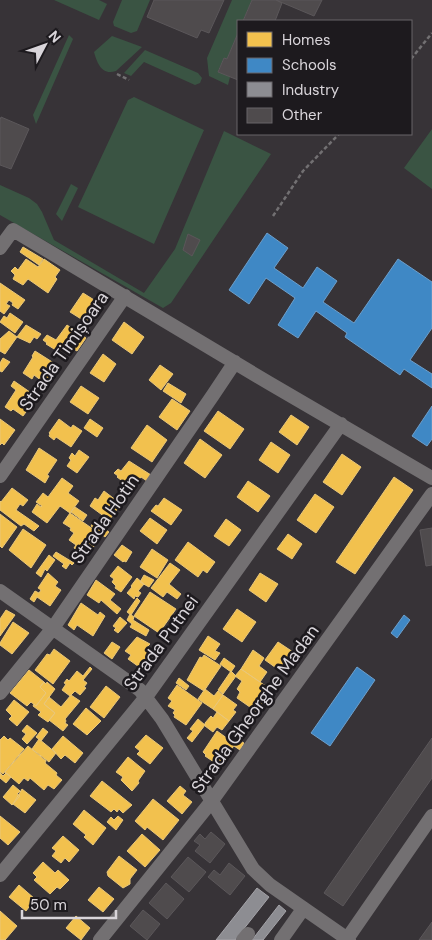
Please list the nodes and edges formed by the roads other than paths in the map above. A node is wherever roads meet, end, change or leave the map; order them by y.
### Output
1 (0, 248) edge
2 (125, 296) junction
3 (235, 362) junction
4 (341, 424) junction
5 (0, 476) edge
6 (432, 478) edge
7 (432, 494) edge
8 (0, 591) edge
9 (53, 628) junction
10 (0, 692) edge
11 (146, 697) junction
12 (211, 802) junction
13 (432, 816) edge
14 (0, 875) edge
15 (303, 909) junction
16 (348, 939) edge
17 (100, 940) edge
18 (281, 940) edge

1 - 2 street
2 - 3 street
2 - 5 street, Strada Timișoara
3 - 4 street
3 - 9 street, Strada Hotin
4 - 6 street
4 - 11 street, Strada Putnei
7 - 12 street, Strada Gheorghe Madan
8 - 9 street
9 - 10 street, Strada Hotin
9 - 11 street
11 - 12 street
11 - 14 street, Strada Putnei
12 - 15 street
12 - 17 street, Strada Gheorghe Madan
13 - 16 street
15 - 16 street
15 - 18 street

